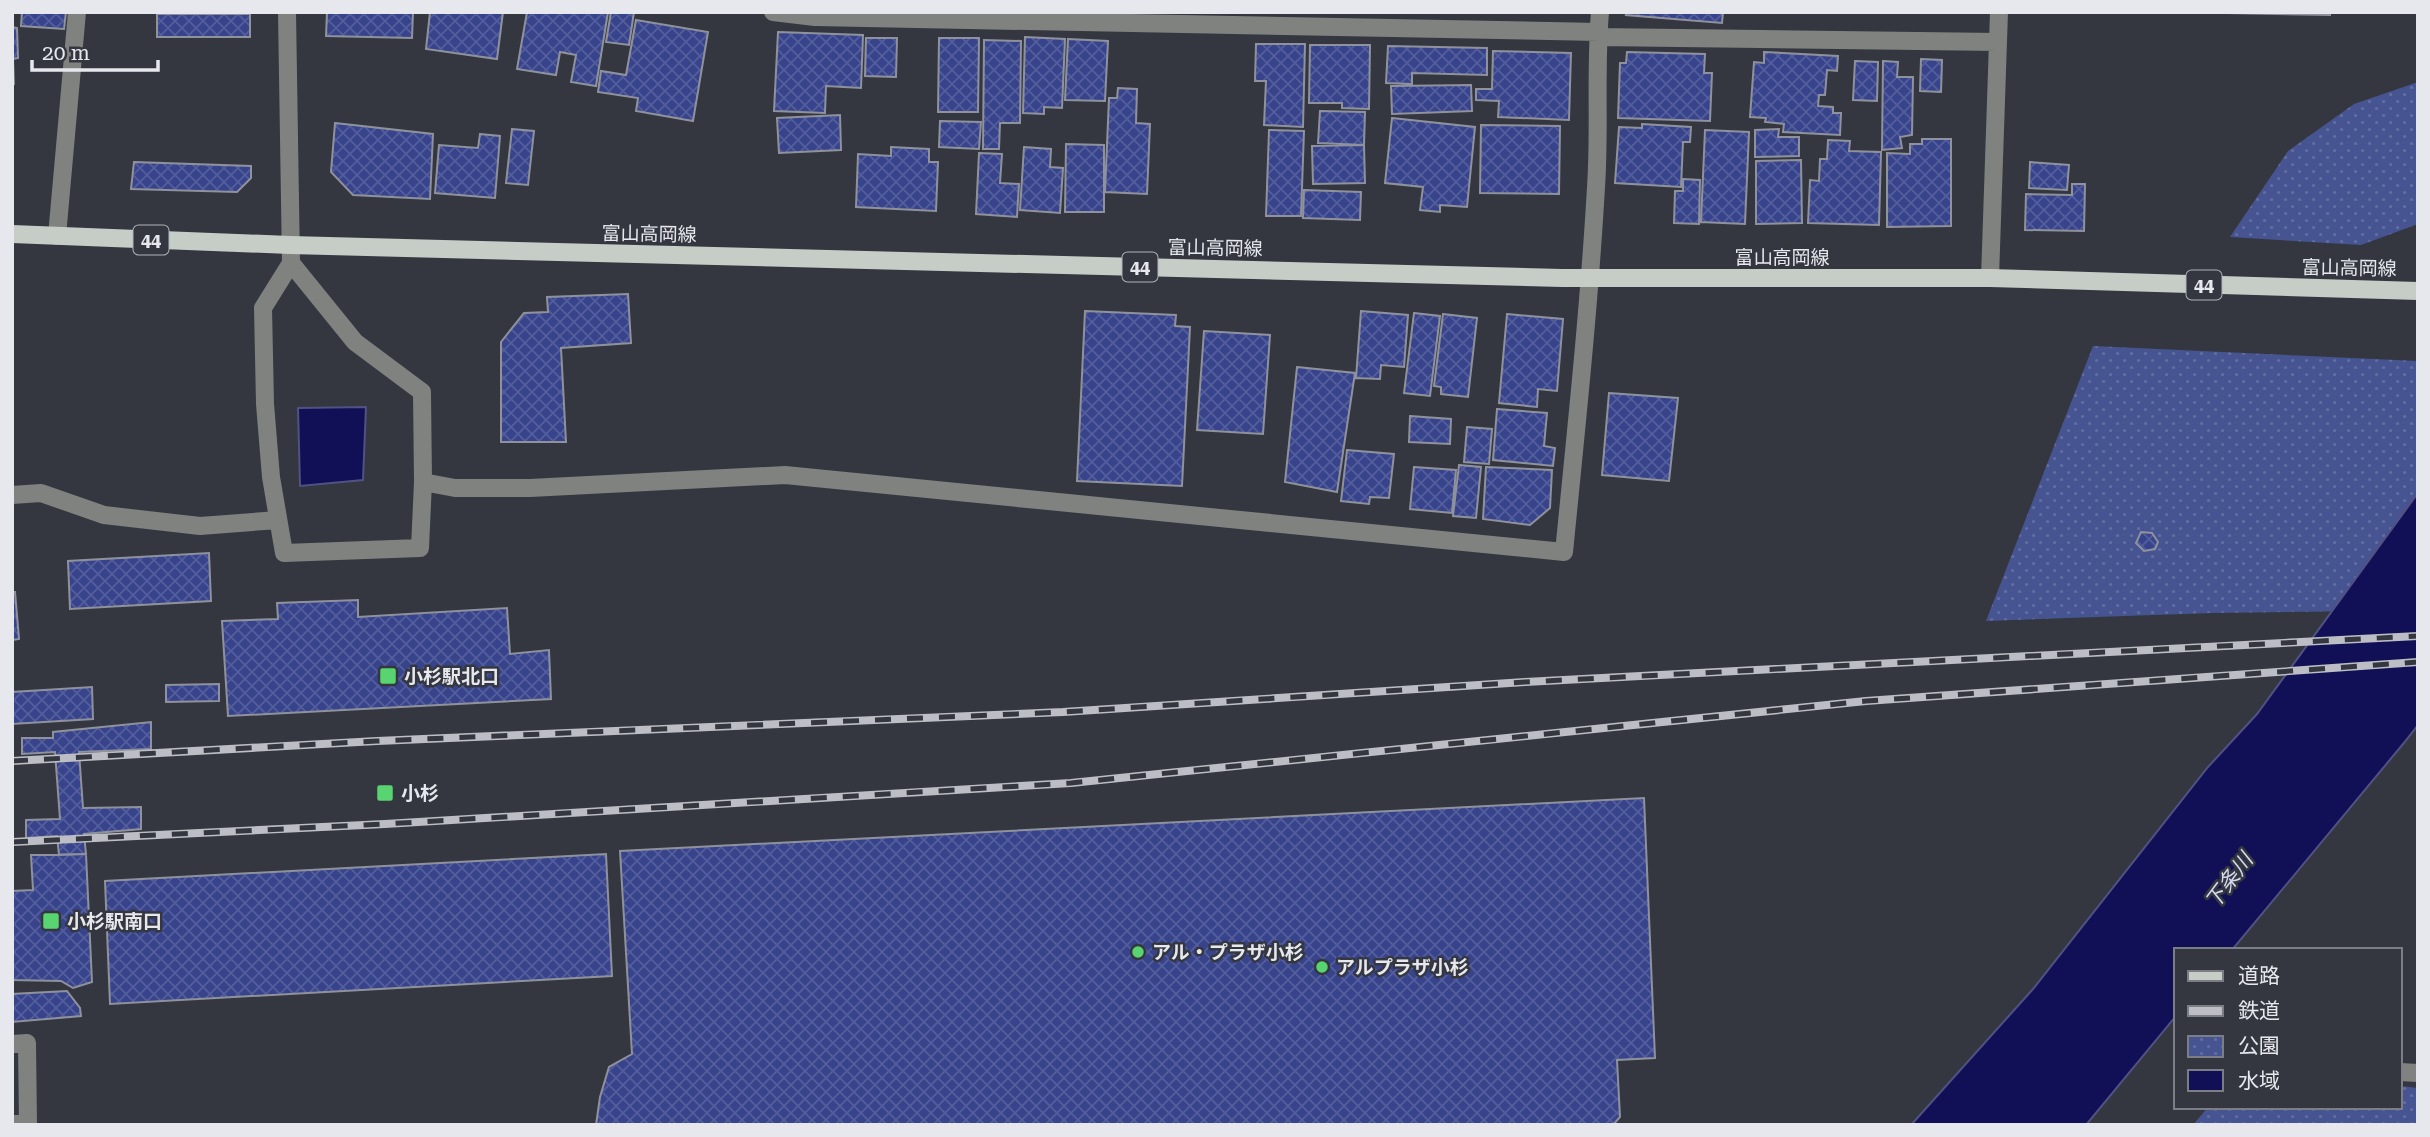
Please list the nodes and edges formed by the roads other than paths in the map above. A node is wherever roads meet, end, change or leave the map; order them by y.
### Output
1 (77, 12) edge
2 (287, 12) edge
3 (773, 12) edge
4 (1600, 12) edge
5 (1999, 12) edge
6 (815, 15) edge
7 (1399, 20) edge
8 (1598, 34) junction
9 (1998, 42) junction
10 (12, 234) edge
11 (57, 236) junction
12 (290, 254) junction
13 (1990, 278) junction
14 (1591, 279) junction
15 (2418, 291) edge
16 (423, 482) junction
17 (12, 495) edge
18 (278, 520) junction
19 (12, 1044) edge
20 (12, 1124) edge

1 - 11 street
2 - 12 street
3 - 6 street
4 - 8 street
5 - 9 street
6 - 7 street
7 - 8 street
8 - 9 street
8 - 14 street
9 - 13 street
10 - 11 main road, 富山高岡線 / 44
11 - 12 main road, 富山高岡線 / 44
12 - 14 main road, 富山高岡線 / 44
12 - 16 street
12 - 18 street
13 - 14 main road, 富山高岡線 / 44
13 - 15 main road, 富山高岡線 / 44
14 - 16 street
16 - 18 street
17 - 18 street
19 - 20 street

